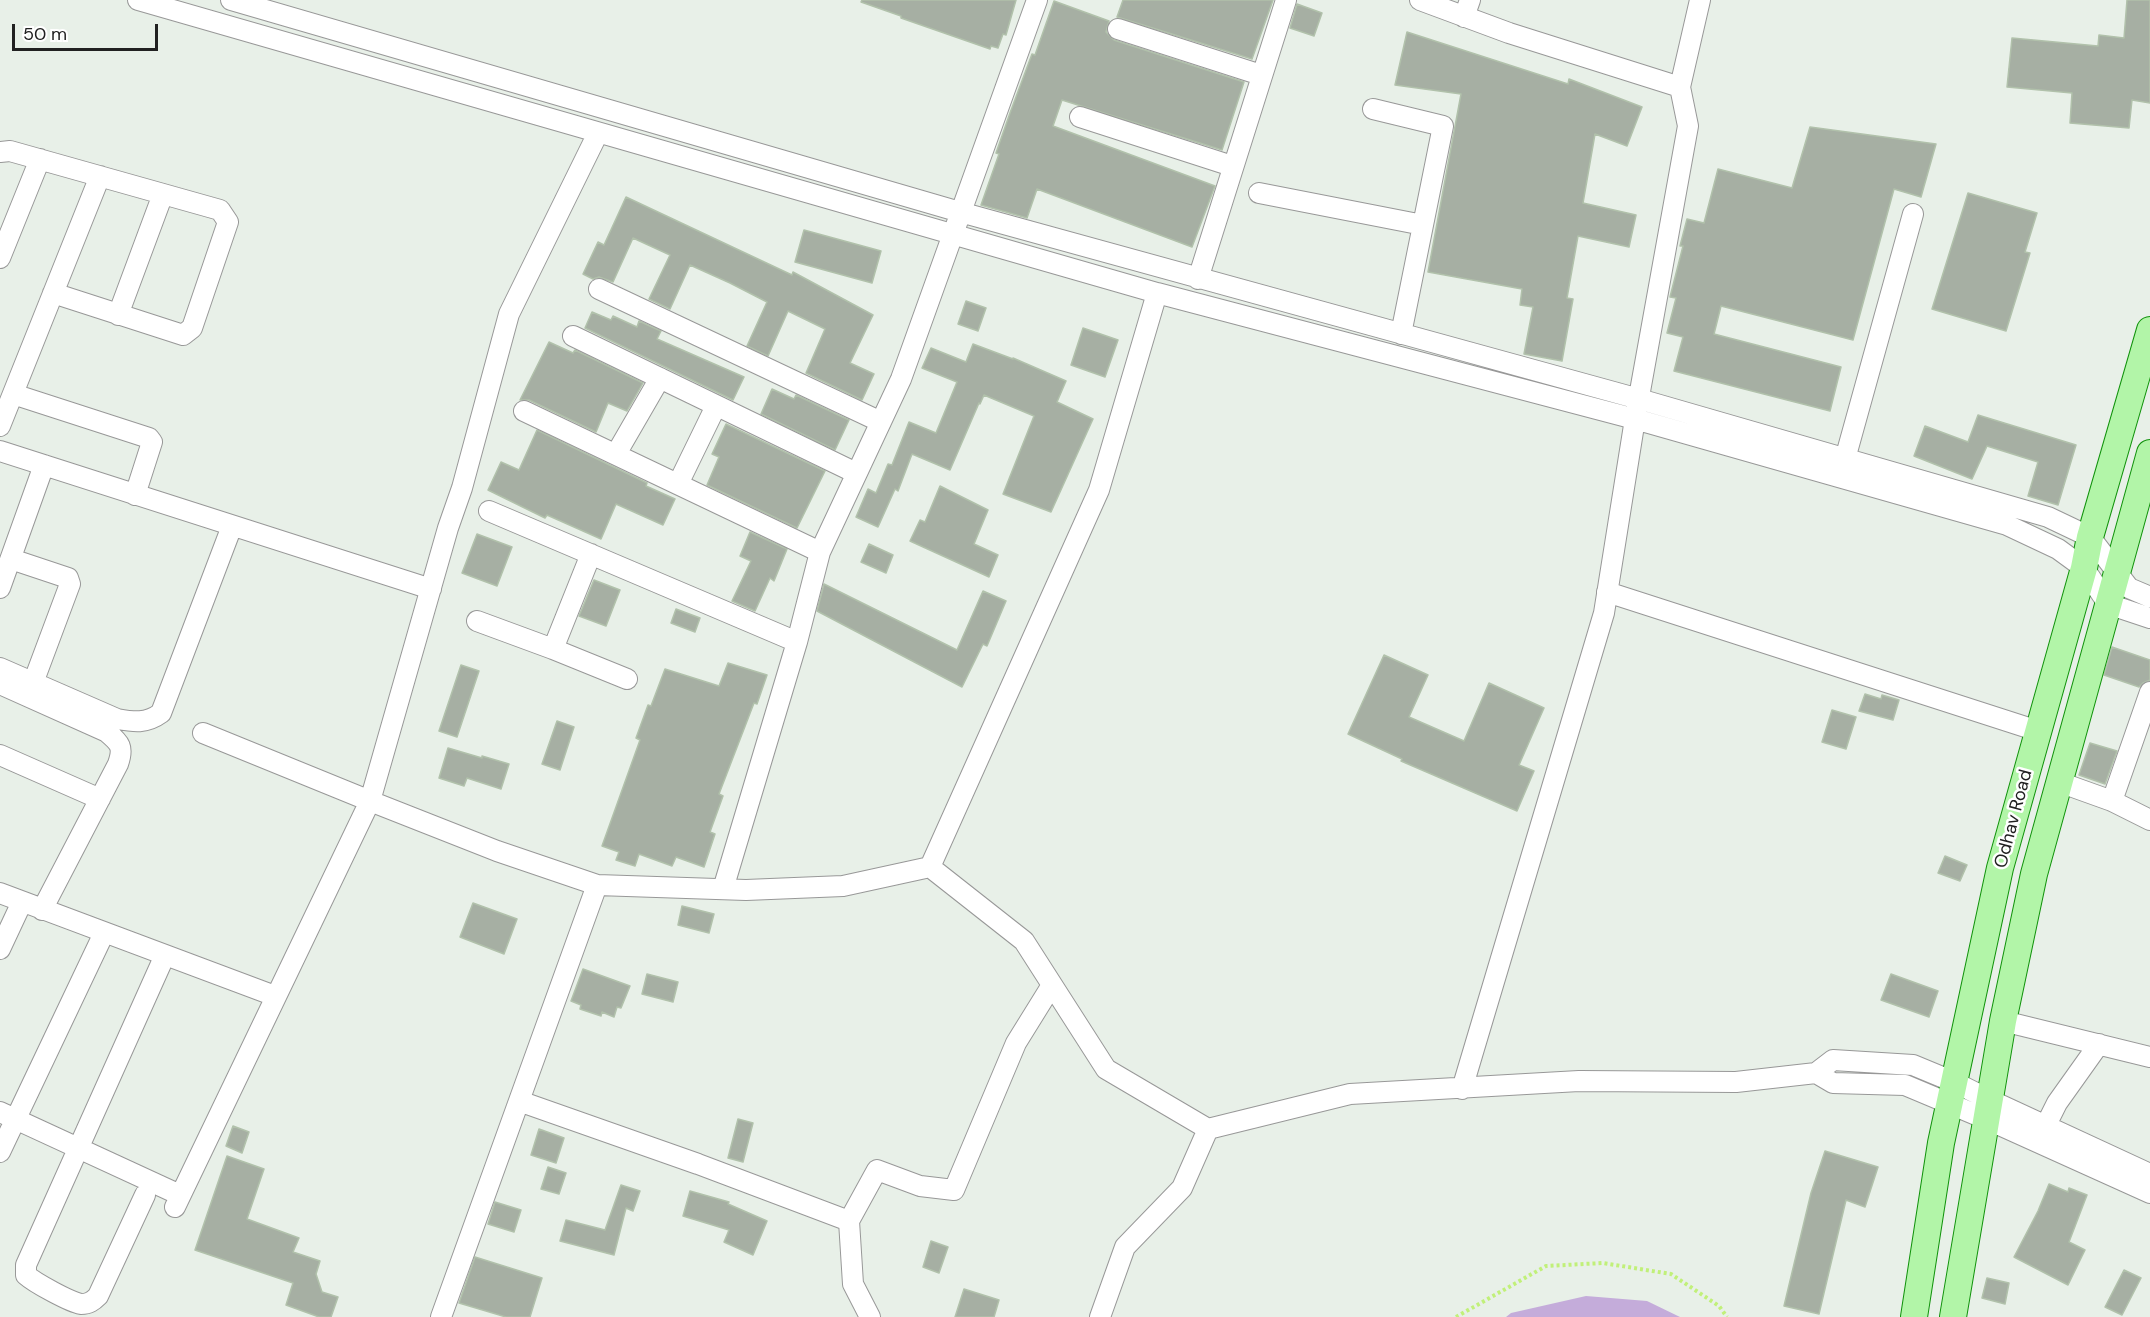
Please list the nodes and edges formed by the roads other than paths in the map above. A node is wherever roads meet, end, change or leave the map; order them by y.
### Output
1 (138, 0) edge
2 (231, 0) edge
3 (1037, 0) edge
4 (1286, 0) edge
5 (1420, 0) edge
6 (1700, 0) edge
7 (285, 7) edge
8 (1467, 9) edge
9 (1118, 29) dead end
10 (272, 39) junction
11 (1262, 75) junction
12 (1680, 87) junction
13 (1373, 109) dead end
14 (1080, 117) dead end
15 (598, 133) junction
16 (0, 152) edge
17 (39, 159) junction
18 (1232, 166) junction
19 (100, 176) junction
20 (1259, 193) dead end
21 (163, 194) junction
22 (960, 212) junction
23 (1913, 214) dead end
24 (1423, 225) junction
25 (952, 234) junction
26 (0, 258) edge
27 (1198, 279) junction
28 (599, 289) dead end
29 (53, 293) junction
30 (1157, 293) junction
31 (118, 315) junction
32 (2150, 330) edge
33 (1401, 334) junction
34 (573, 336) dead end
35 (660, 378) junction
36 (13, 394) junction
37 (1639, 399) junction
38 (716, 405) junction
39 (524, 411) dead end
40 (1635, 419) junction
41 (881, 422) junction
42 (0, 426) edge
43 (0, 451) edge
44 (2150, 453) edge
45 (616, 454) junction
46 (1845, 459) junction
47 (44, 465) junction
48 (856, 473) junction
49 (678, 484) junction
50 (135, 495) junction
51 (489, 511) dead end
52 (232, 526) junction
53 (2090, 537) junction
54 (820, 552) junction
55 (591, 554) junction
56 (10, 559) junction
57 (2084, 568) junction
58 (2116, 571) junction
59 (0, 588) edge
60 (431, 589) junction
61 (1607, 592) junction
62 (2150, 597) edge
63 (2108, 604) junction
64 (2150, 618) edge
65 (477, 621) dead end
66 (797, 642) junction
67 (553, 649) junction
68 (0, 668) edge
69 (627, 680) dead end
70 (33, 683) junction
71 (0, 684) edge
72 (2150, 692) edge
73 (2038, 731) junction
74 (203, 733) dead end
75 (0, 755) edge
76 (2060, 782) junction
77 (100, 799) junction
78 (370, 801) junction
79 (2112, 801) junction
80 (2150, 820) edge
81 (930, 867) junction
82 (597, 885) junction
83 (723, 889) junction
84 (0, 893) edge
85 (22, 902) junction
86 (42, 910) junction
87 (104, 933) junction
88 (0, 949) edge
89 (165, 955) junction
90 (1052, 985) junction
91 (275, 996) junction
92 (2003, 1021) junction
93 (2099, 1044) junction
94 (2150, 1057) edge
95 (1462, 1089) junction
96 (1952, 1092) junction
97 (519, 1101) junction
98 (1988, 1109) junction
99 (8, 1116) edge
100 (1208, 1129) junction
101 (2042, 1135) junction
102 (78, 1149) junction
103 (0, 1152) edge
104 (2150, 1174) edge
105 (2150, 1193) edge
106 (145, 1195) dead end
107 (849, 1221) junction
108 (441, 1317) edge
109 (870, 1317) edge
110 (1100, 1317) edge
111 (1914, 1317) edge
112 (1953, 1317) edge

1 - 10 street
2 - 7 street
3 - 22 street
4 - 11 street
5 - 8 street
6 - 12 street
7 - 10 street
7 - 22 street
8 - 12 street
9 - 11 street
10 - 15 street
11 - 18 street
12 - 37 street
13 - 24 street
14 - 18 street
15 - 25 street
15 - 60 street
16 - 17 street
17 - 19 street
17 - 26 street
18 - 27 street
19 - 21 street
19 - 29 street
20 - 24 street
21 - 31 street
21 - 31 street
22 - 25 street
22 - 27 street
23 - 46 street
24 - 33 street
25 - 30 street
25 - 41 street
27 - 33 street
28 - 41 street
29 - 31 street
29 - 36 street
30 - 40 street
30 - 81 street
32 - 53 main road, Odhav Road
33 - 37 street
34 - 35 street
35 - 38 street
35 - 45 street
36 - 42 street
36 - 50 street
37 - 40 street
37 - 46 street
38 - 48 street
38 - 49 street
39 - 45 street
40 - 57 street
40 - 61 street
41 - 48 street
43 - 47 street
44 - 58 main road, Odhav Road
45 - 49 street
46 - 53 street
47 - 50 street
47 - 56 street
48 - 54 street
49 - 54 street
50 - 52 street
51 - 55 street
52 - 60 street
52 - 70 street
53 - 57 main road, Odhav Road
53 - 58 street
54 - 66 street
55 - 66 street
55 - 67 street
56 - 59 street
56 - 70 street
57 - 63 street
57 - 73 main road, Odhav Road
58 - 62 street
58 - 63 main road, Odhav Road
60 - 78 street
61 - 73 street
61 - 95 street
63 - 64 street
63 - 76 main road, Odhav Road
65 - 67 street
66 - 83 street
67 - 69 street
68 - 70 street
71 - 77 street
72 - 79 street
73 - 96 main road, Odhav Road
74 - 78 street
75 - 77 street
76 - 79 street
76 - 92 main road, Odhav Road
77 - 86 street
78 - 82 street
78 - 91 street
79 - 80 street
81 - 83 street
81 - 90 street
82 - 83 street
82 - 97 street
84 - 85 street
85 - 86 street
85 - 88 street
86 - 87 street
87 - 89 street
87 - 99 street
89 - 91 street
89 - 102 street
90 - 100 street
90 - 107 street
91 - 102 street
92 - 93 street
92 - 98 main road, Odhav Road
93 - 94 street
93 - 101 street
95 - 96 street
95 - 100 street
96 - 98 street
96 - 111 main road, Odhav Road
97 - 107 street
97 - 108 street
98 - 101 street
98 - 112 main road, Odhav Road
99 - 102 street
99 - 103 street
100 - 110 street
101 - 104 street
101 - 105 street
102 - 106 street
107 - 109 street

